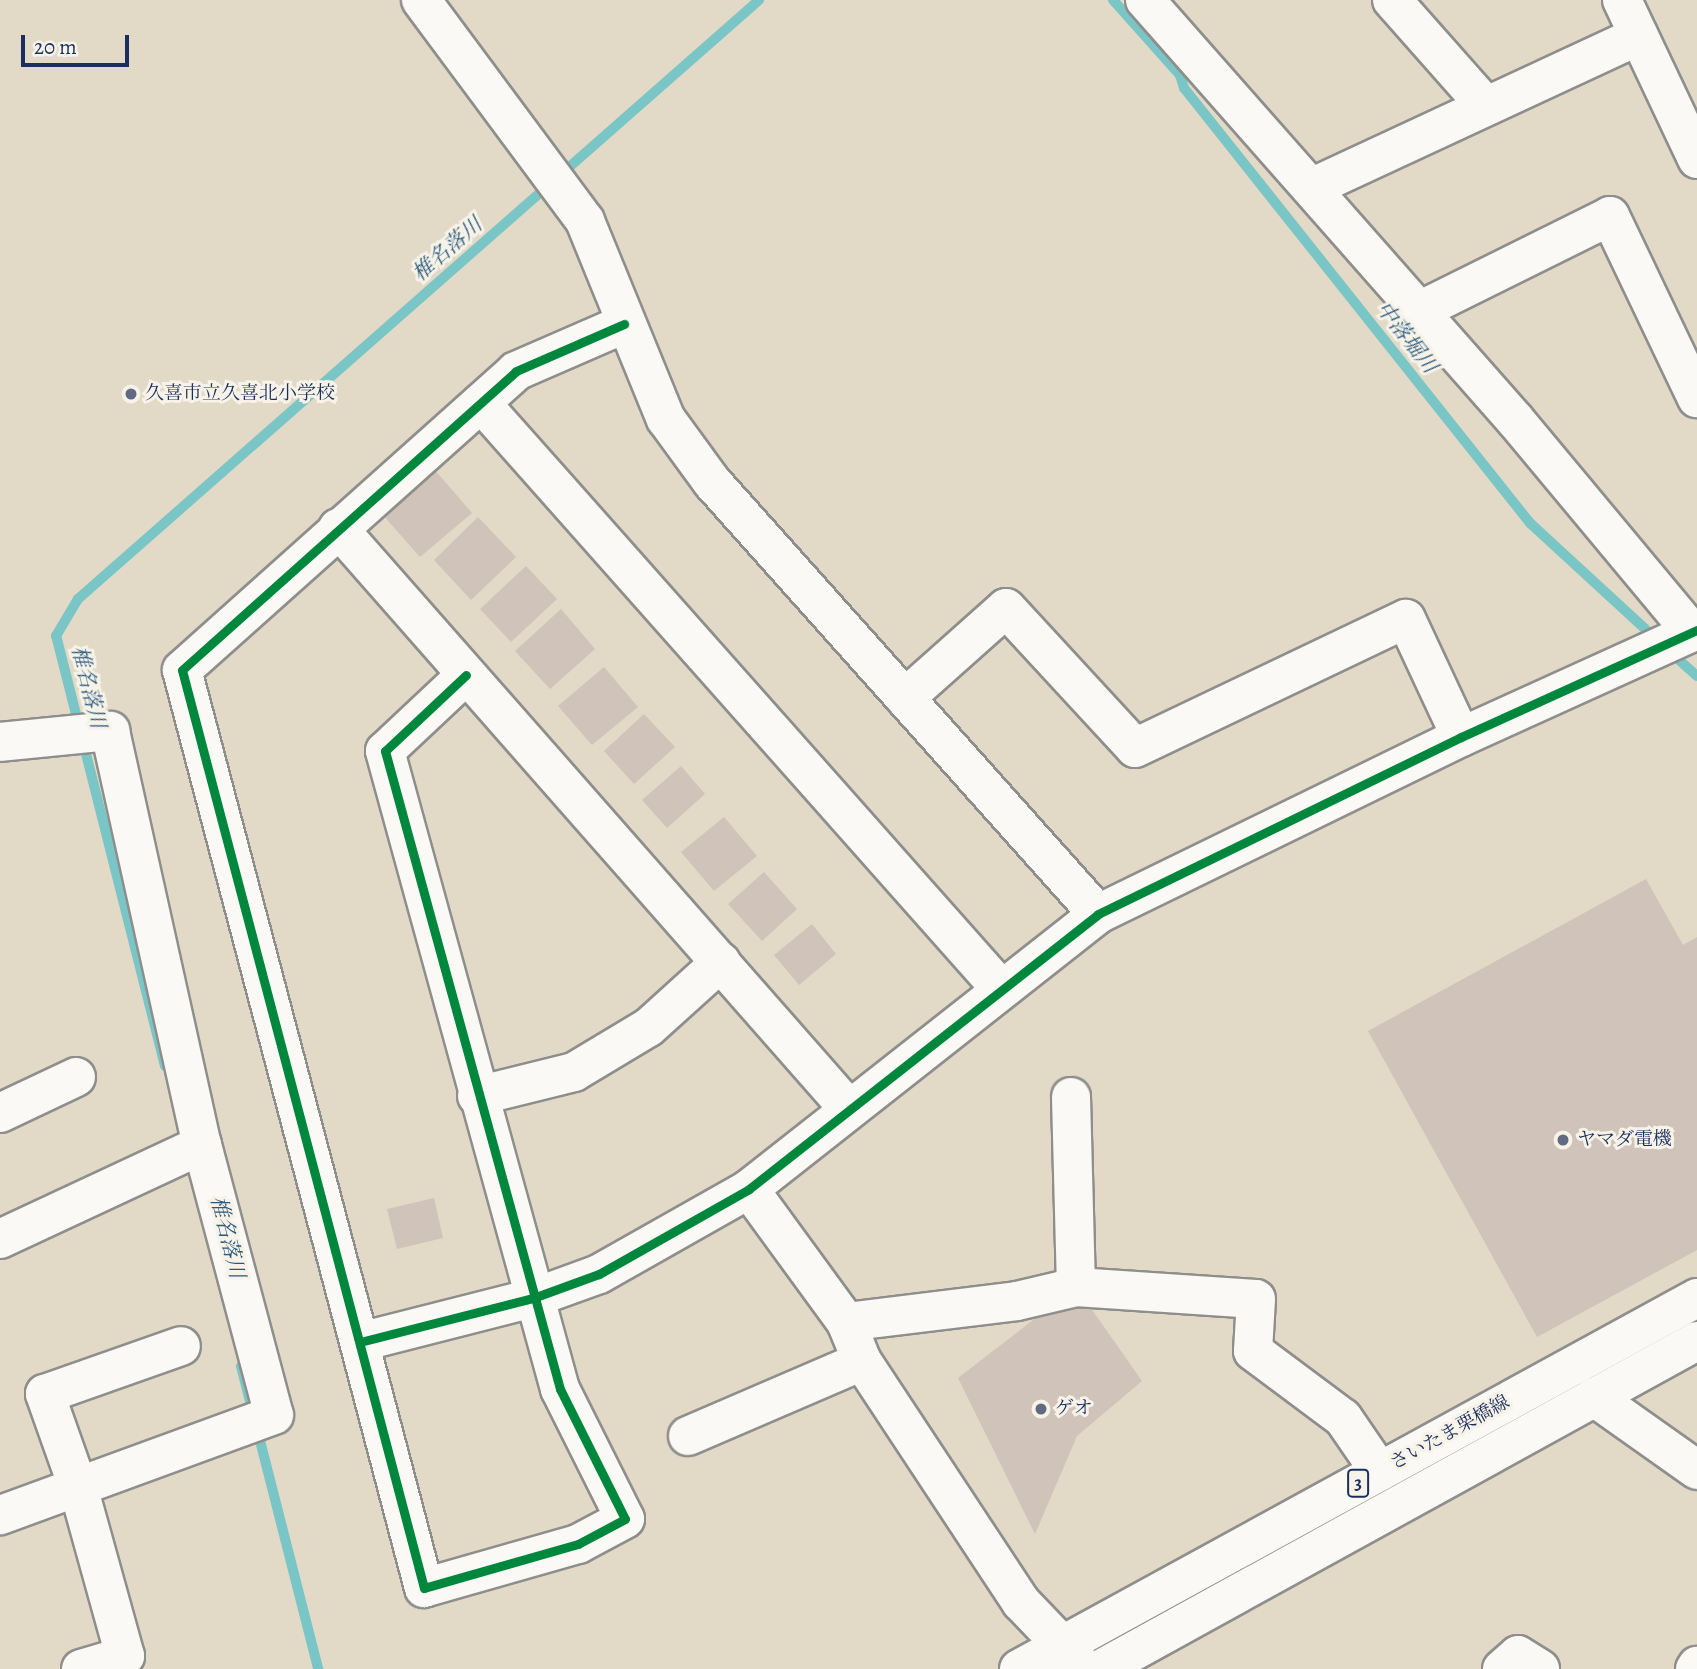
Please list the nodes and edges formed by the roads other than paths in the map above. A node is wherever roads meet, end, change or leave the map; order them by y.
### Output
1 (421, 0) edge
2 (1145, 0) edge
3 (1392, 0) edge
4 (1622, 0) edge
5 (1639, 36) junction
6 (1485, 105) junction
7 (1697, 159) edge
8 (1313, 187) junction
9 (1421, 310) junction
10 (624, 324) junction
11 (1697, 398) edge
12 (481, 403) junction
13 (338, 528) junction
14 (1694, 631) edge
15 (466, 675) junction
16 (905, 698) junction
17 (1461, 737) junction
18 (0, 742) edge
19 (1098, 914) junction
20 (721, 962) junction
21 (1001, 989) junction
22 (76, 1077) dead end
23 (477, 1096) junction
24 (1071, 1097) dead end
25 (849, 1109) junction
26 (0, 1114) edge
27 (202, 1145) junction
28 (750, 1189) junction
29 (0, 1239) edge
30 (1076, 1287) junction
31 (533, 1298) junction
32 (1697, 1298) edge
33 (846, 1322) junction
34 (1697, 1340) edge
35 (360, 1342) junction
36 (181, 1346) dead end
37 (862, 1361) junction
38 (1594, 1398) junction
39 (688, 1436) dead end
40 (1697, 1470) edge
41 (1380, 1472) junction
42 (78, 1487) junction
43 (0, 1515) edge
44 (1073, 1657) edge
45 (81, 1669) edge
46 (1019, 1669) edge
47 (1101, 1669) edge
48 (1502, 1669) edge
49 (1540, 1669) edge

1 - 10 street
2 - 8 street
3 - 6 street
4 - 5 street
5 - 6 street
5 - 7 street
6 - 8 street
8 - 9 street
9 - 11 street
9 - 14 street
10 - 12 street
10 - 16 street
12 - 13 street
12 - 21 street
13 - 15 street
13 - 35 street
14 - 17 street
15 - 20 street
15 - 23 street
16 - 17 street
16 - 19 street
17 - 19 street
18 - 27 street
19 - 21 street
20 - 23 street
20 - 25 street
21 - 25 street
22 - 26 street
23 - 31 street
24 - 30 street
25 - 28 street
27 - 29 street
27 - 42 street
28 - 31 street
28 - 33 street
30 - 33 street
30 - 41 street
31 - 35 street
31 - 35 street
32 - 41 street, さいたま栗橋線 / 3
33 - 37 street
34 - 38 street, さいたま栗橋線 / 3
36 - 42 street
37 - 39 street
37 - 44 street
38 - 40 street
38 - 47 street, さいたま栗橋線 / 3
41 - 44 street, さいたま栗橋線 / 3
42 - 43 street
42 - 45 street
44 - 46 street, さいたま栗橋線 / 3
48 - 49 street

